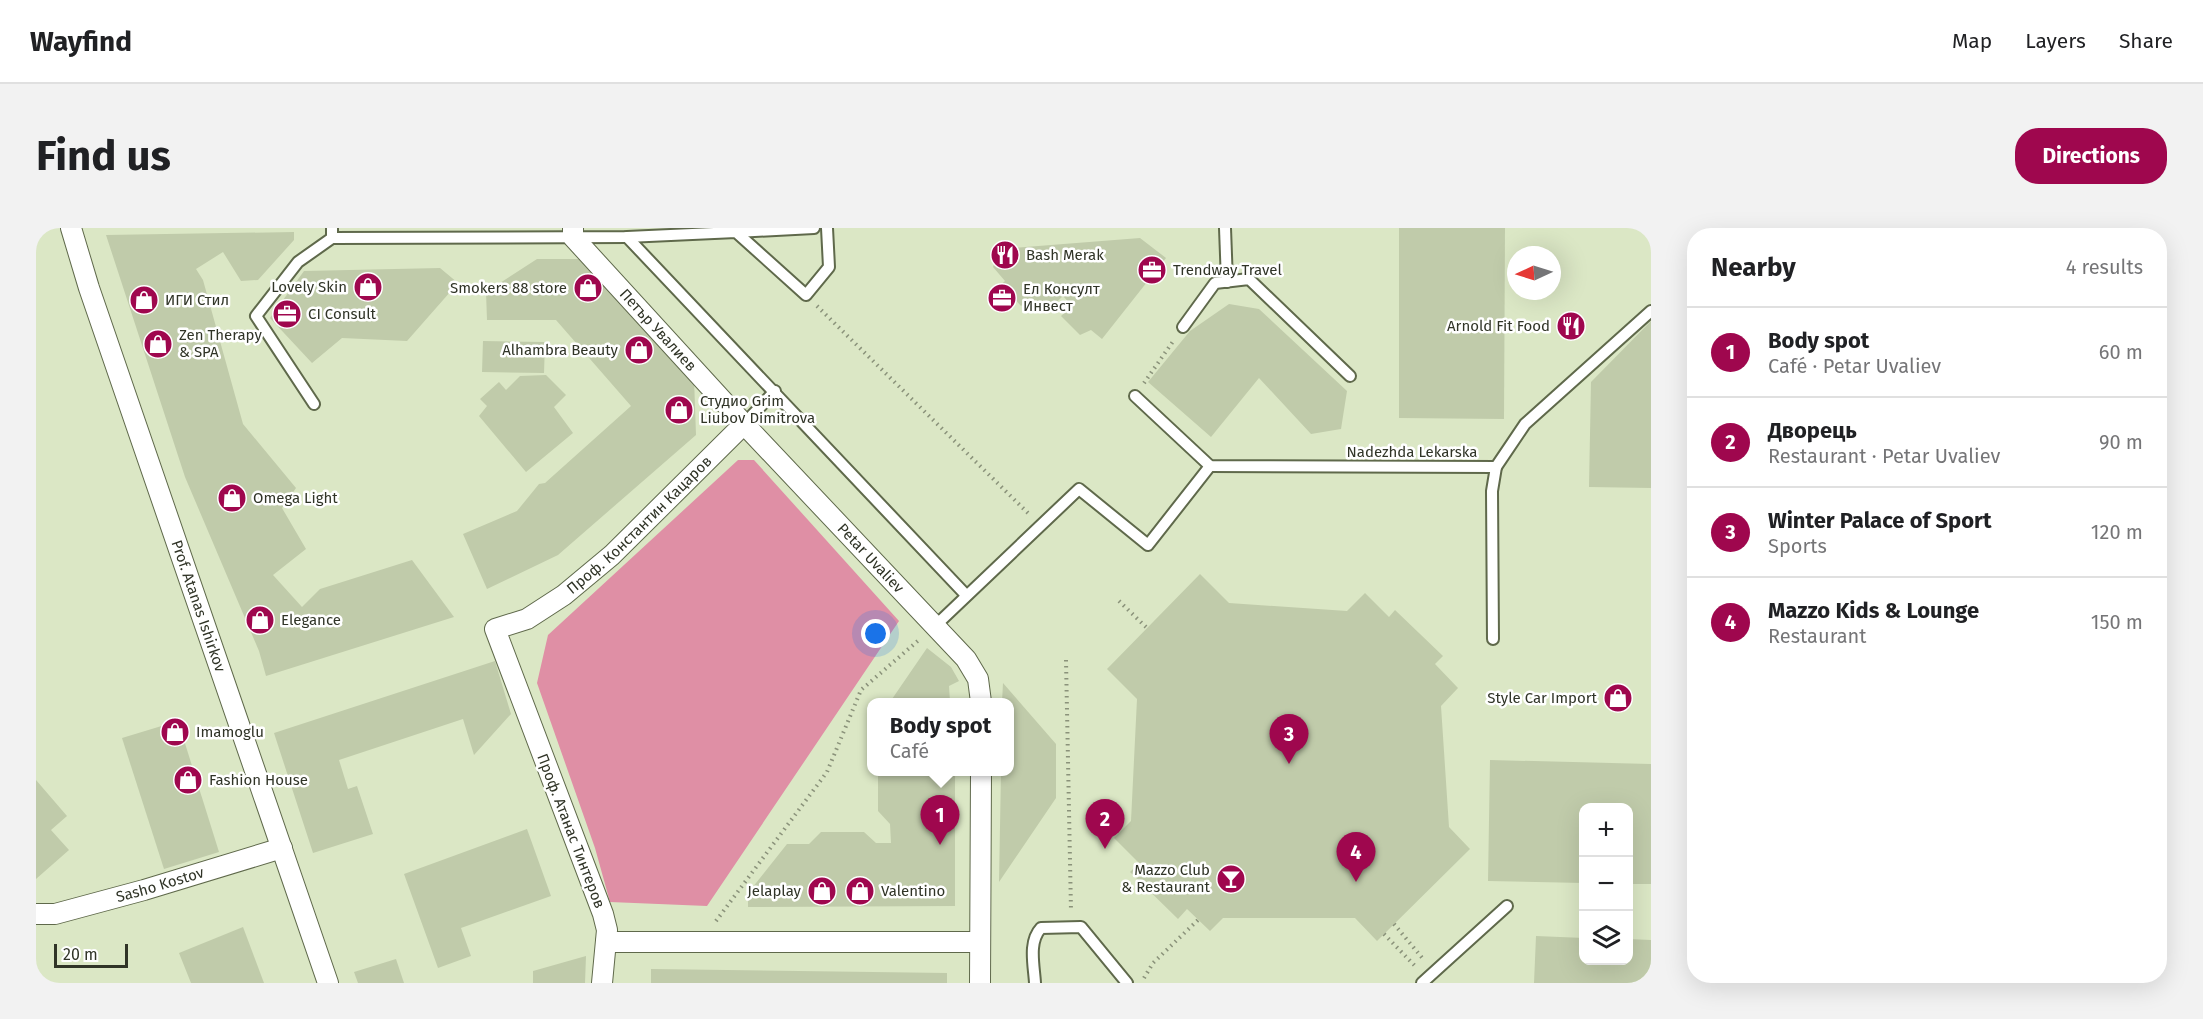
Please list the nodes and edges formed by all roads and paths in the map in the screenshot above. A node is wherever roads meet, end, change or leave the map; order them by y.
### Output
1 (71, 228) edge
2 (814, 228) edge
3 (826, 228) edge
4 (1225, 228) edge
5 (573, 232) edge
6 (736, 232) junction
7 (332, 233) edge
8 (627, 237) junction
9 (1227, 282) junction
10 (806, 295) junction
11 (1651, 311) edge
12 (1183, 327) joint
13 (1350, 376) dead end
14 (775, 391) junction
15 (1135, 396) joint
16 (314, 404) dead end
17 (744, 424) junction
18 (1210, 466) junction
19 (1496, 468) junction
20 (1041, 525) junction
21 (966, 596) junction
22 (1119, 601) dead end
23 (934, 627) junction
24 (1147, 628) dead end
25 (1493, 639) dead end
26 (1066, 660) dead end
27 (980, 698) edge
28 (528, 722) joint
29 (981, 776) edge
30 (282, 848) junction
31 (1507, 906) dead end
32 (36, 914) edge
33 (1198, 920) dead end
34 (1394, 924) dead end
35 (1072, 927) junction
36 (1384, 934) dead end
37 (606, 942) junction
38 (980, 942) junction
39 (700, 943) junction
40 (1417, 967) dead end
41 (1434, 972) junction
42 (328, 983) edge
43 (602, 983) edge
44 (980, 983) edge
45 (1035, 983) edge
46 (1127, 983) edge
47 (1141, 983) edge
48 (1422, 983) edge

1 - 30 street, Prof. Atanas Ishirkov
2 - 6 lane
3 - 10 lane
4 - 9 lane
5 - 7 lane
5 - 8 lane
5 - 17 street, Петър Увалиев
6 - 8 lane
6 - 10 lane
7 - 16 lane
8 - 14 lane
9 - 12 lane
9 - 13 lane
10 - 20 path
11 - 19 lane, Nadezhda Lekarska
12 - 15 path
14 - 17 lane
14 - 21 lane
15 - 18 lane
17 - 23 street, Petar Uvaliev
17 - 28 street, Проф. Константин Кацаров
18 - 19 lane, Nadezhda Lekarska
18 - 20 lane
19 - 25 lane
20 - 21 lane
21 - 23 lane
22 - 24 path
23 - 27 street, Petar Uvaliev
23 - 39 path
26 - 35 path
28 - 37 street, Проф. Атанас Тинтеров
29 - 38 street
30 - 32 street, Sasho Kostov
30 - 42 street, Prof. Atanas Ishirkov
31 - 41 lane
33 - 47 path
34 - 41 path
35 - 45 lane
35 - 46 lane
36 - 40 path
37 - 39 street
37 - 43 street, Проф. Атанас Тинтеров
38 - 39 street
38 - 44 street
41 - 48 lane

